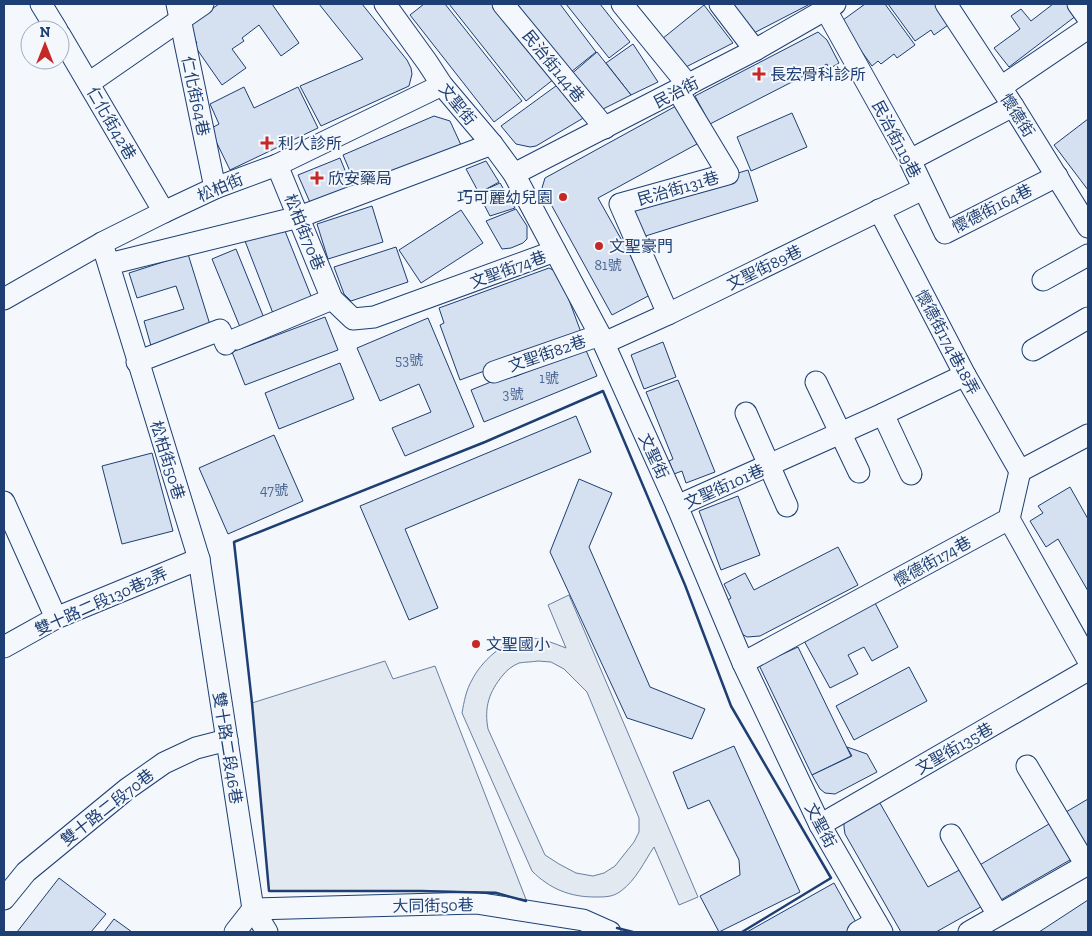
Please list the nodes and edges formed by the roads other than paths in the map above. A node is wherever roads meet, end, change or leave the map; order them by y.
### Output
1 (41, 4) edge
2 (203, 4) edge
3 (503, 4) edge
4 (622, 4) edge
5 (720, 4) edge
6 (946, 4) edge
7 (1078, 4) edge
8 (395, 7) edge
9 (830, 7) edge
10 (179, 11) edge
11 (1088, 18) edge
12 (51, 20) edge
13 (1088, 28) edge
14 (755, 50) junction
15 (70, 52) edge
16 (88, 83) junction
17 (442, 85) junction
18 (1001, 87) junction
19 (683, 88) junction
20 (1013, 106) junction
21 (605, 128) junction
22 (492, 144) junction
23 (910, 160) junction
24 (277, 165) junction
25 (514, 174) junction
26 (1056, 176) junction
27 (215, 188) junction
28 (924, 189) junction
29 (879, 210) junction
30 (164, 212) junction
31 (300, 217) junction
32 (1088, 227) edge
33 (102, 244) junction
34 (555, 251) junction
35 (1088, 255) edge
36 (109, 264) junction
37 (1043, 280) dead end
38 (460, 286) joint
39 (4, 299) edge
40 (332, 299) junction
41 (668, 314) junction
42 (1088, 318) edge
43 (602, 339) junction
44 (1033, 350) dead end
45 (138, 362) junction
46 (494, 372) dead end
47 (965, 375) junction
48 (816, 382) dead end
49 (746, 413) dead end
50 (883, 414) junction
51 (842, 433) junction
52 (1088, 436) edge
53 (770, 465) junction
54 (1020, 471) junction
55 (859, 472) dead end
56 (911, 474) dead end
57 (4, 502) edge
58 (677, 506) junction
59 (788, 506) dead end
60 (1009, 519) junction
61 (199, 559) junction
62 (56, 618) junction
63 (4, 646) edge
64 (1088, 660) edge
65 (743, 664) junction
66 (1088, 670) edge
67 (227, 740) junction
68 (1027, 766) dead end
69 (820, 825) junction
70 (951, 835) dead end
71 (1087, 864) edge
72 (4, 899) edge
73 (252, 909) junction
74 (998, 915) junction
75 (872, 929) edge
76 (235, 932) edge
77 (267, 932) edge
78 (610, 932) edge
79 (969, 932) edge

1 - 12 street
2 - 10 street
3 - 21 street, 民治街144巷
4 - 19 street
5 - 14 street
6 - 18 street, 懷德街
7 - 11 street
8 - 17 street, 文聖街
9 - 14 street, 民治街
9 - 23 street, 民治街119巷
10 - 16 street
10 - 27 street, 仁化街64巷
13 - 18 street
14 - 19 street, 民治街
15 - 16 street, 仁化街42巷
16 - 30 street, 仁化街42巷
17 - 22 street, 文聖街
17 - 24 street, 松柏街
18 - 20 street, 懷德街
19 - 21 street, 民治街
19 - 41 street, 民治街131巷
20 - 23 street
20 - 26 street, 懷德街
21 - 25 street, 民治街
22 - 25 street, 文聖街
22 - 31 street
23 - 28 street, 民治街119巷
24 - 27 street, 松柏街
24 - 31 street, 松柏街70巷
25 - 34 street, 文聖街
26 - 28 street, 懷德街164巷
26 - 32 street, 懷德街
27 - 30 street, 松柏街
28 - 29 street, 文聖街89巷
29 - 41 street, 文聖街89巷
29 - 47 street, 懷德街174巷18弄
30 - 33 street, 松柏街
31 - 36 street
31 - 40 street, 松柏街70巷
33 - 36 street, 松柏街50巷
33 - 39 street, 松柏街
34 - 38 street, 文聖街74巷
34 - 43 street, 文聖街
35 - 37 street
36 - 45 street, 松柏街50巷
38 - 40 street, 松柏街70巷
40 - 45 street
41 - 43 street, 文聖街89巷
42 - 44 street
43 - 46 street, 文聖街82巷
43 - 58 street, 文聖街
45 - 61 street, 松柏街50巷
47 - 50 street, 文聖街101巷
47 - 54 street, 懷德街174巷18弄
48 - 51 street
49 - 53 street, 文聖街101巷
50 - 51 street, 文聖街101巷
50 - 56 street
51 - 53 street, 文聖街101巷
51 - 55 street
52 - 54 street
53 - 58 street, 文聖街101巷
53 - 59 street, 文聖街101巷
54 - 60 street
57 - 62 street
58 - 65 street, 文聖街
60 - 64 street
60 - 65 street, 懷德街174巷
61 - 62 street, 雙十路二段130巷2弄
61 - 67 street, 雙十路二段46巷
62 - 63 street, 雙十路二段130巷2弄
65 - 69 street, 文聖街
66 - 69 street, 文聖街135巷
67 - 72 street, 雙十路二段70巷
67 - 73 street, 雙十路二段46巷
68 - 71 street
69 - 75 street, 文聖街
70 - 74 street
71 - 74 street
73 - 76 street
73 - 77 street
73 - 78 street, 大同街50巷
74 - 79 street

